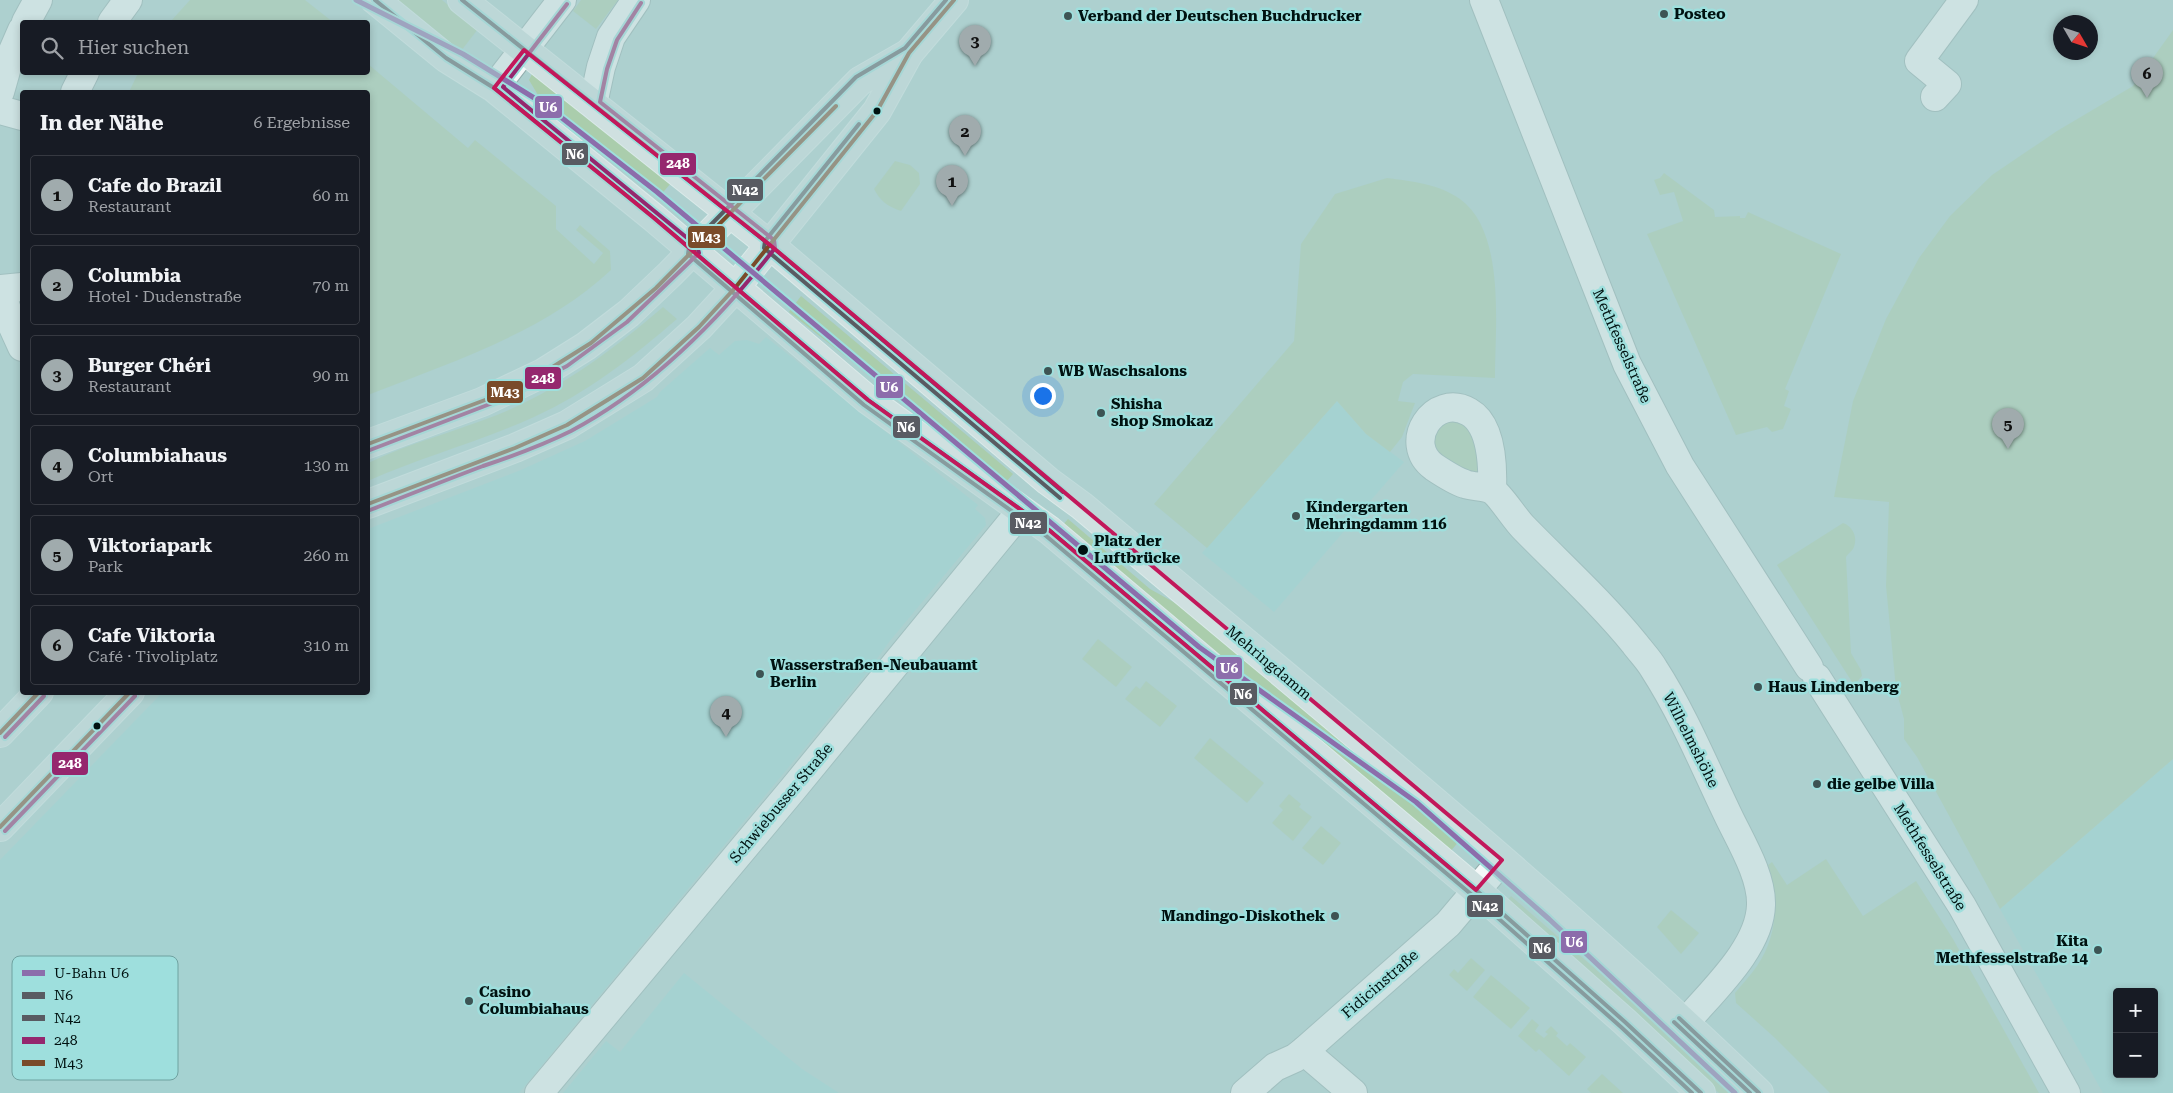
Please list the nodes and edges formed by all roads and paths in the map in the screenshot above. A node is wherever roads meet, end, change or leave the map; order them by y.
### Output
1 (38, 0) edge
2 (128, 0) edge
3 (375, 0) edge
4 (462, 0) edge
5 (562, 0) edge
6 (636, 0) edge
7 (954, 0) edge
8 (1484, 0) edge
9 (1964, 0) edge
10 (27, 20) edge
11 (113, 20) edge
12 (20, 35) edge
13 (524, 50) junction
14 (909, 53) junction
15 (84, 75) edge
16 (494, 88) junction
17 (77, 90) edge
18 (0, 92) edge
19 (1935, 97) dead end
20 (593, 104) junction
21 (0, 110) edge
22 (20, 115) edge
23 (730, 213) junction
24 (770, 245) junction
25 (693, 251) junction
26 (20, 288) edge
27 (735, 288) junction
28 (0, 289) edge
29 (20, 343) edge
30 (370, 443) edge
31 (1048, 481) junction
32 (1492, 490) dead end
33 (370, 503) edge
34 (1021, 511) junction
35 (36, 695) edge
36 (127, 695) edge
37 (0, 732) edge
38 (0, 827) edge
39 (1502, 860) junction
40 (1476, 890) junction
41 (1685, 1023) junction
42 (1304, 1050) junction
43 (539, 1093) edge
44 (1245, 1093) edge
45 (1353, 1093) edge
46 (1701, 1093) edge
47 (1759, 1093) edge
48 (2066, 1093) edge

1 - 10 street
2 - 11 street
3 - 16 main road
4 - 13 main road, Mehringdamm
5 - 13 street
6 - 20 street
7 - 14 main road
8 - 48 street, Methfesselstraße
9 - 19 street
12 - 18 street
13 - 16 street
13 - 20 main road, Mehringdamm
14 - 23 main road
14 - 24 main road
15 - 17 street
16 - 25 main road
20 - 23 main road, Mehringdamm
21 - 22 street
23 - 24 main road, Mehringdamm
23 - 25 main road
24 - 27 main road
24 - 31 main road, Mehringdamm
25 - 27 main road
25 - 30 main road
26 - 28 street
27 - 33 main road
27 - 34 main road
28 - 29 street
31 - 34 main road
31 - 39 main road, Mehringdamm
32 - 41 street, Wilhelmshöhe
34 - 40 main road
34 - 43 street, Schwiebusser Straße
35 - 37 main road
36 - 38 main road
39 - 40 street, Fidicinstraße
39 - 41 main road, Mehringdamm
40 - 42 street, Fidicinstraße
40 - 46 main road
41 - 47 main road, Mehringdamm
42 - 44 street, Fidicinstraße
42 - 45 street

